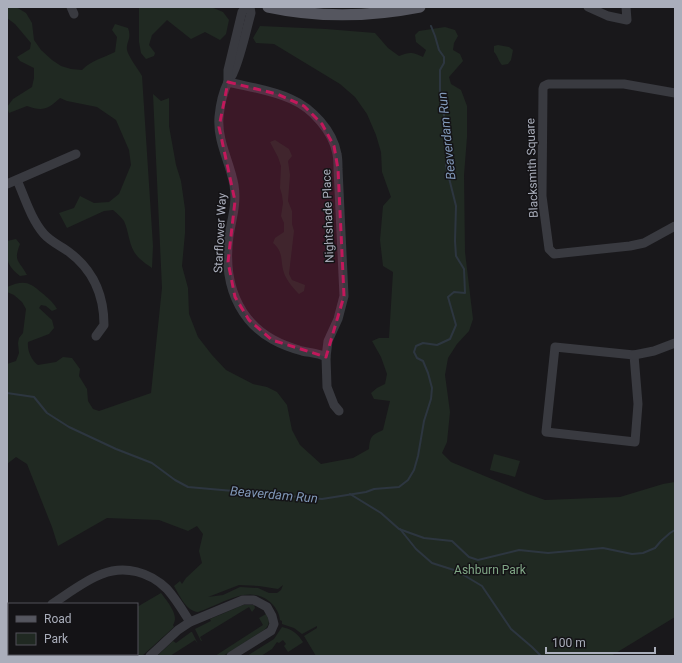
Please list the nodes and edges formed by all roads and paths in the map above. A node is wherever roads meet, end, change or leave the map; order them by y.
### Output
1 (246, 7) edge
2 (250, 7) edge
3 (268, 7) edge
4 (420, 7) edge
5 (588, 7) edge
6 (626, 7) edge
7 (228, 82) junction
8 (675, 93) edge
9 (76, 154) dead end
10 (17, 180) junction
11 (7, 184) edge
12 (675, 226) edge
13 (96, 336) dead end
14 (675, 343) edge
15 (634, 355) junction
16 (326, 357) junction
17 (339, 411) dead end
18 (54, 603) edge
19 (190, 622) junction
20 (150, 656) edge
21 (231, 656) edge

1 - 7 street, Starflower Way
2 - 7 street, Starflower Way
3 - 4 main road
5 - 6 street
7 - 16 street, Starflower Way
7 - 16 street, Nightshade Place
8 - 12 street, Blacksmith Square
9 - 10 street
10 - 11 street
10 - 13 street
14 - 15 street
15 - 15 street
16 - 17 street, Nightshade Place
18 - 19 street
19 - 20 street
19 - 21 street

